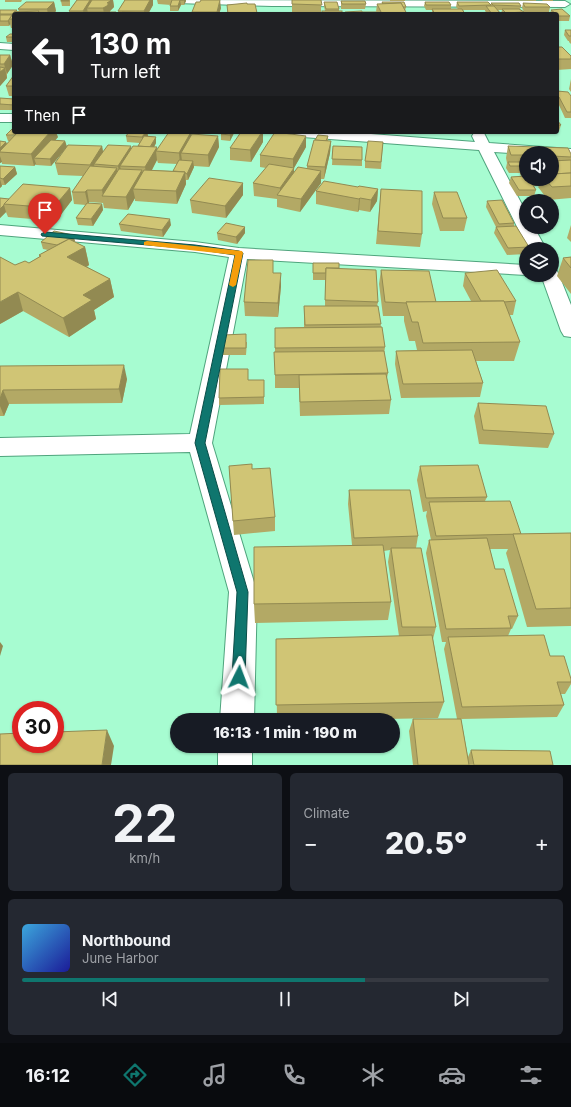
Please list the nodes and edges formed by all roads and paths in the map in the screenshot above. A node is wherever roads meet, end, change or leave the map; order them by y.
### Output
1 (176, 0) edge
2 (234, 1) edge
3 (376, 1) edge
4 (272, 3) junction
5 (412, 3) junction
6 (565, 5) edge
7 (272, 12) edge
8 (416, 12) edge
9 (0, 46) edge
10 (12, 47) edge
11 (0, 118) edge
12 (12, 118) edge
13 (344, 134) edge
14 (481, 139) edge
15 (571, 152) edge
16 (0, 230) edge
17 (533, 242) edge
18 (239, 253) junction
19 (519, 270) edge
20 (553, 282) edge
21 (571, 331) edge
22 (200, 443) junction
23 (0, 447) edge
24 (237, 713) edge
25 (235, 753) edge
26 (234, 765) edge

1 - 2 street
2 - 4 street
3 - 4 street
3 - 5 street
4 - 7 street
5 - 6 street
5 - 8 street
9 - 10 street
11 - 12 street
13 - 14 street
14 - 15 street
14 - 17 street
16 - 18 street
18 - 19 street
18 - 22 street
20 - 21 street
22 - 23 street
22 - 24 street
25 - 26 street

